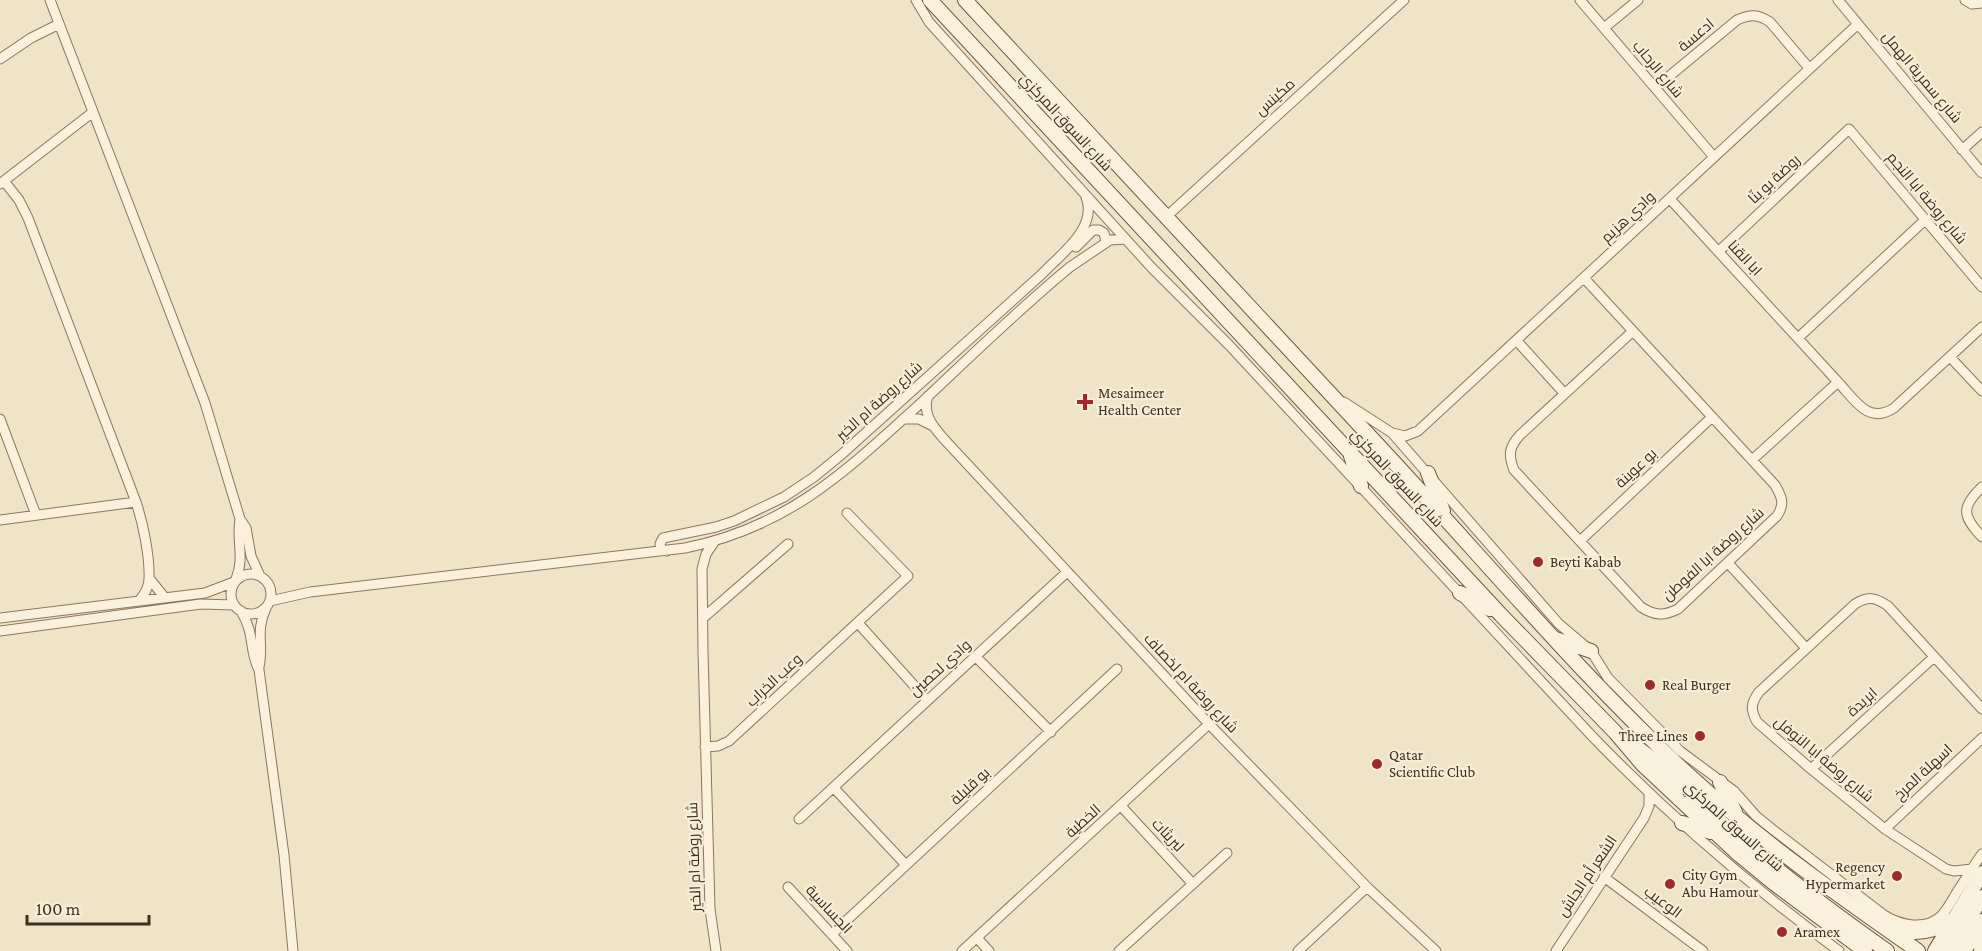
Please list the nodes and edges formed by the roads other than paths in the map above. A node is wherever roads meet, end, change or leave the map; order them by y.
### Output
1 (50, 0) edge
2 (916, 0) edge
3 (930, 0) edge
4 (965, 0) edge
5 (1404, 0) edge
6 (1580, 0) edge
7 (1638, 0) edge
8 (1838, 0) edge
9 (1965, 0) edge
10 (1982, 3) edge
11 (59, 24) junction
12 (1858, 24) junction
13 (1604, 28) junction
14 (0, 59) edge
15 (1809, 68) junction
16 (1655, 88) junction
17 (93, 112) junction
18 (1849, 129) joint
19 (1982, 132) edge
20 (1962, 150) junction
21 (1714, 158) junction
22 (1982, 174) edge
23 (2, 182) edge
24 (1086, 196) junction
25 (1670, 198) junction
26 (1166, 217) junction
27 (1926, 219) junction
28 (1126, 239) junction
29 (1106, 242) junction
30 (1719, 251) junction
31 (1053, 262) junction
32 (1584, 278) junction
33 (1982, 287) edge
34 (1982, 327) edge
35 (1633, 331) junction
36 (1798, 338) junction
37 (1517, 341) junction
38 (1950, 357) junction
39 (1838, 382) junction
40 (1327, 390) junction
41 (1982, 391) edge
42 (1564, 393) junction
43 (928, 396) junction
44 (1712, 417) junction
45 (0, 419) edge
46 (903, 419) junction
47 (933, 426) junction
48 (1418, 431) junction
49 (1392, 433) junction
50 (1350, 451) junction
51 (1414, 458) junction
52 (1752, 460) junction
53 (1428, 473) junction
54 (1361, 486) junction
55 (1982, 487) edge
56 (136, 502) junction
57 (847, 513) dead end
58 (36, 515) junction
59 (1446, 518) junction
60 (240, 519) junction
61 (0, 520) edge
62 (1982, 537) edge
63 (1581, 540) junction
64 (715, 541) junction
65 (788, 544) dead end
66 (685, 548) junction
67 (667, 551) junction
68 (1728, 563) junction
69 (702, 569) junction
70 (1067, 572) junction
71 (260, 576) junction
72 (149, 578) junction
73 (235, 581) junction
74 (1460, 593) junction
75 (165, 598) junction
76 (140, 601) junction
77 (268, 603) junction
78 (238, 608) junction
79 (1501, 615) junction
80 (0, 618) edge
81 (703, 618) junction
82 (858, 623) junction
83 (0, 631) edge
84 (1554, 638) junction
85 (1806, 648) junction
86 (1591, 651) junction
87 (976, 657) junction
88 (1934, 657) junction
89 (1117, 669) dead end
90 (259, 670) junction
91 (927, 700) junction
92 (1982, 709) edge
93 (1209, 724) junction
94 (1051, 732) junction
95 (1615, 732) junction
96 (1982, 738) edge
97 (705, 747) junction
98 (1810, 770) junction
99 (1720, 782) junction
100 (834, 788) junction
101 (1649, 793) junction
102 (1122, 806) junction
103 (1667, 810) junction
104 (1737, 817) junction
105 (1644, 818) junction
106 (799, 819) dead end
107 (1682, 823) junction
108 (1885, 829) junction
109 (1715, 834) junction
110 (1227, 853) dead end
111 (1982, 854) edge
112 (906, 865) junction
113 (1954, 871) junction
114 (1977, 871) edge
115 (1604, 877) junction
116 (1192, 883) junction
117 (1963, 883) junction
118 (788, 887) dead end
119 (1367, 887) junction
120 (1982, 897) edge
121 (1954, 919) junction
122 (1982, 921) edge
123 (1882, 926) junction
124 (1982, 927) edge
125 (832, 934) junction
126 (977, 938) junction
127 (1981, 946) edge
128 (1692, 948) edge
129 (1862, 949) edge
130 (293, 951) edge
131 (716, 951) edge
132 (848, 951) edge
133 (962, 951) edge
134 (989, 951) edge
135 (1119, 951) edge
136 (1298, 951) edge
137 (1436, 951) edge
138 (1556, 951) edge
139 (1703, 951) edge
140 (1839, 951) edge
141 (1887, 951) edge
142 (1918, 951) edge
143 (1935, 951) edge
144 (1948, 951) edge
145 (1964, 951) edge

1 - 11 street
2 - 24 street, شارع السوق المركزي
3 - 50 main road, شارع السوق المركزي
4 - 26 main road, شارع السوق المركزي
5 - 26 street, مكينس
6 - 13 street, شارع الرحاب
7 - 13 street
8 - 12 street, شارع سمرية الهمل
9 - 10 street
11 - 14 street
11 - 17 street
12 - 15 street, وادي هزيم
12 - 20 street, شارع سمرية الهمل
13 - 16 street, شارع الرحاب
15 - 16 street, ادعسة
15 - 21 street, وادي هزيم
16 - 21 street, شارع الرحاب
17 - 23 street
17 - 60 street
18 - 27 street, شارع روضة ابا النجم
18 - 30 street, روضة بو بنّا
19 - 20 street
20 - 22 street, شارع سمرية الهمل
21 - 25 street, وادي هزيم
23 - 56 street
24 - 28 street, شارع السوق المركزي
24 - 31 street, شارع روضة ام الخير
25 - 30 street, ابا القنا
25 - 32 street, وادي هزيم
26 - 40 main road, شارع السوق المركزي
27 - 33 street, شارع روضة ابا النجم
27 - 36 street
28 - 29 street, شارع روضة ام الخير
28 - 54 street, شارع السوق المركزي
29 - 31 street
29 - 43 street, شارع روضة ام الخير
30 - 36 street, ابا القنا
31 - 67 street, شارع روضة ام الخير
32 - 35 street, شارع روضة ابا الفوطن
32 - 37 street, وادي هزيم
34 - 38 street
35 - 42 street, شارع روضة ابا الفوطن
35 - 44 street, شارع روضة ابا الفوطن
36 - 39 street, ابا القنا
37 - 42 street
37 - 48 street, وادي هزيم
38 - 39 street, ابا القنا
38 - 41 street
39 - 52 street
40 - 49 street, شارع السوق المركزي
40 - 59 main road, شارع السوق المركزي
42 - 63 street, شارع روضة ابا الفوطن
43 - 46 street, شارع روضة ام الخير
43 - 47 street
44 - 52 street, شارع روضة ابا الفوطن
44 - 63 street, بو عوينة
45 - 58 street
46 - 47 street
46 - 64 street, شارع روضة ام الخير
47 - 70 street, شارع روضة ام لخصاف
48 - 49 street
48 - 51 street
49 - 51 street, شارع السوق المركزي
50 - 54 main road
50 - 79 main road, شارع السوق المركزي
51 - 53 street, شارع السوق المركزي
52 - 68 street, شارع روضة ابا الفوطن
53 - 59 main road
53 - 86 street, شارع السوق المركزي
54 - 74 street, شارع السوق المركزي
55 - 62 street
56 - 58 street
56 - 72 street
57 - 82 street, وعب الخراب
58 - 61 street
59 - 84 main road, شارع السوق المركزي
60 - 71 street
60 - 73 street
63 - 68 street, شارع روضة ابا الفوطن
64 - 66 street, شارع روضة ام الخير
64 - 69 street, شارع روضة ام الخير
65 - 81 street
66 - 67 street, شارع روضة ام الخير
66 - 69 street
67 - 77 street
68 - 85 street
69 - 81 street, شارع روضة ام الخير
70 - 87 street, وادي لحصين
70 - 93 street, شارع روضة ام لخصاف
71 - 73 street
71 - 77 street
72 - 75 street
72 - 76 street
73 - 75 street
73 - 78 street
74 - 79 main road
74 - 101 street, شارع السوق المركزي
75 - 76 street
76 - 80 street
77 - 78 street
77 - 90 street
78 - 83 street
78 - 90 street
79 - 95 main road, شارع السوق المركزي
81 - 97 street, شارع روضة ام الخير
82 - 91 street
82 - 97 street, وعب الخراب
84 - 86 main road
84 - 104 main road, شارع السوق المركزي
85 - 88 street, شارع روضة ابا النوفل
85 - 98 street, شارع روضة ابا النوفل
86 - 99 street, شارع السوق المركزي
87 - 91 street, وادي لحصين
87 - 94 street
88 - 92 street, شارع روضة ابا النوفل
88 - 98 street, ابريدة
89 - 94 street, بو قليلة
90 - 130 street
91 - 100 street, وادي لحصين
93 - 102 street, الخطية
93 - 119 street, شارع روضة ام لخصاف
94 - 112 street, بو قليلة
95 - 109 main road, شارع السوق المركزي
95 - 141 main road
96 - 108 street, اسهلة المرخ
97 - 131 street, شارع روضة ام الخير
98 - 108 street, شارع روضة ابا النوفل
99 - 104 main road
99 - 117 street, شارع السوق المركزي
100 - 106 street, وادي لحصين
100 - 112 street
101 - 103 street, شارع السوق المركزي
101 - 105 street, الشعر أم الجاش
102 - 116 street, لبريثات
102 - 126 street, الخطية
103 - 105 street
103 - 107 street, شارع السوق المركزي
104 - 123 main road, شارع السوق المركزي
105 - 115 street, الشعر أم الجاش
107 - 109 main road
107 - 140 street, شارع السوق المركزي
108 - 113 street, شارع روضة ابا النوفل
109 - 129 main road, شارع السوق المركزي
110 - 116 street
111 - 114 street
112 - 125 street, بو قليلة
113 - 114 street
113 - 117 street, شارع روضة ابا النوفل
114 - 117 street
114 - 121 main road
115 - 128 street, الوعيب
115 - 138 street, الشعر أم الجاش
116 - 135 street
118 - 125 street, الجساسية
119 - 136 street
119 - 137 street, شارع روضة ام لخصاف
120 - 144 main road
121 - 123 main road
121 - 143 main road
122 - 145 main road
123 - 142 main road, شارع السوق المركزي
124 - 127 main road
125 - 132 street, الجساسية
126 - 133 street, الخطية
126 - 134 street
128 - 139 street, الوعيب

